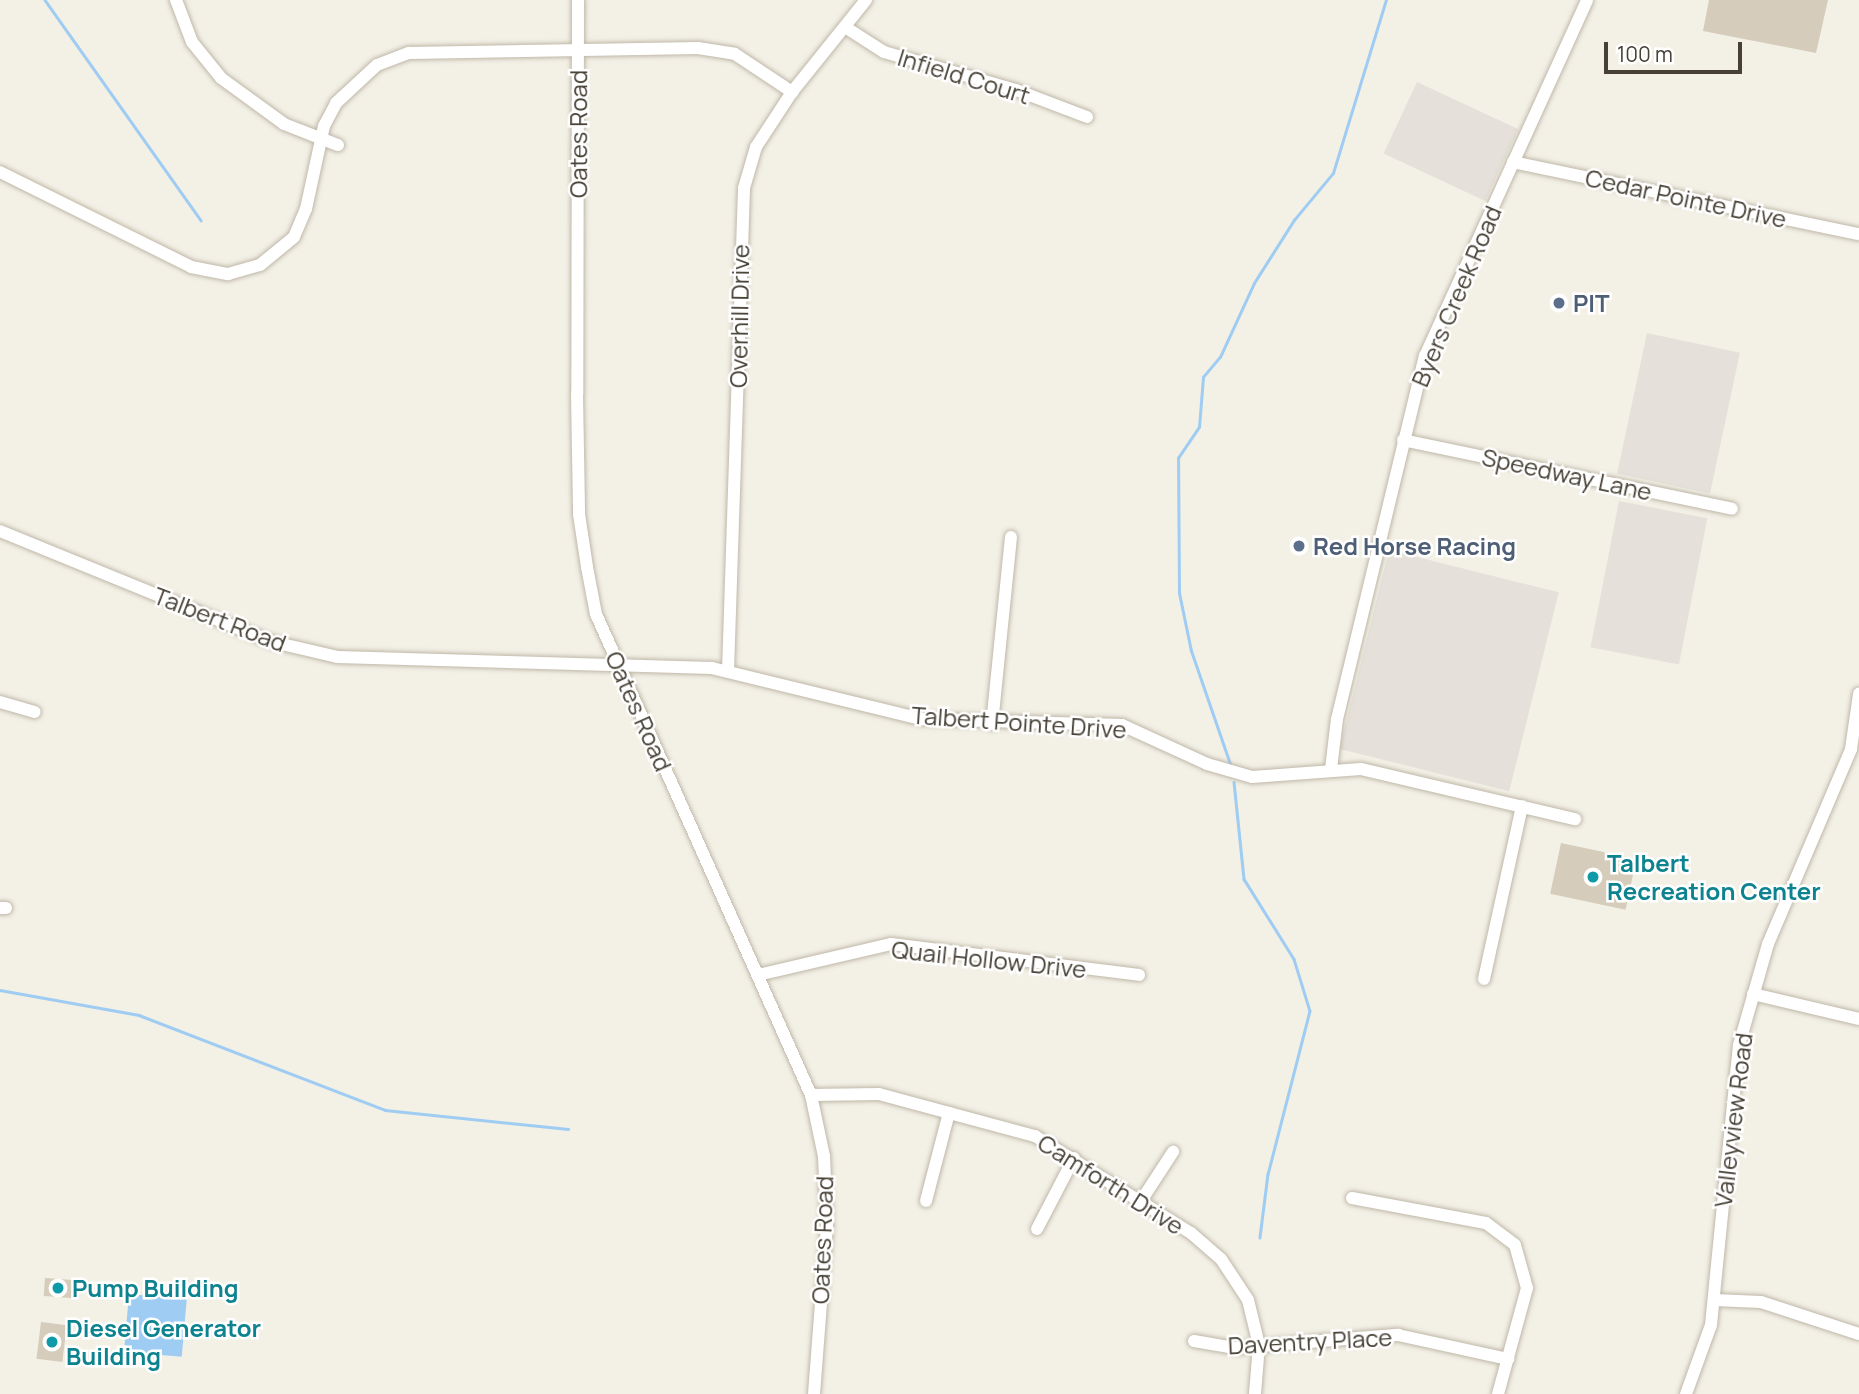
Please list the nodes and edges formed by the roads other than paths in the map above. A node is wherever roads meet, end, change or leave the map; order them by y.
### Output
1 (176, 0) edge
2 (578, 0) edge
3 (866, 0) edge
4 (1587, 0) edge
5 (845, 27) junction
6 (578, 48) junction
7 (792, 92) junction
8 (1087, 117) dead end
9 (320, 140) junction
10 (338, 145) dead end
11 (1513, 162) junction
12 (0, 172) edge
13 (1859, 234) edge
14 (1403, 440) junction
15 (1732, 509) dead end
16 (0, 531) edge
17 (1011, 537) dead end
18 (619, 665) junction
19 (727, 671) junction
20 (1859, 694) edge
21 (0, 706) edge
22 (35, 712) dead end
23 (992, 724) junction
24 (1856, 734) edge
25 (1331, 769) junction
26 (1522, 806) junction
27 (1575, 819) dead end
28 (758, 975) junction
29 (1139, 975) dead end
30 (1484, 979) dead end
31 (1753, 994) junction
32 (1859, 1019) edge
33 (811, 1095) junction
34 (950, 1113) junction
35 (1173, 1152) dead end
36 (1074, 1158) junction
37 (1352, 1198) dead end
38 (926, 1201) dead end
39 (1142, 1201) junction
40 (1037, 1229) dead end
41 (1714, 1300) junction
42 (1859, 1334) edge
43 (1194, 1341) dead end
44 (1259, 1345) junction
45 (1508, 1359) junction
46 (814, 1394) edge
47 (1255, 1394) edge
48 (1498, 1394) edge
49 (1686, 1394) edge

1 - 9 street
2 - 6 street, Oates Road
3 - 5 street, Overhill Drive
4 - 11 street, Byers Creek Road
5 - 7 street, Overhill Drive
5 - 8 street, Infield Court
6 - 7 street
6 - 9 street
6 - 18 street, Oates Road
7 - 19 street, Overhill Drive
9 - 10 street
9 - 12 street
11 - 13 street, Cedar Pointe Drive
11 - 14 street, Byers Creek Road
14 - 15 street, Speedway Lane
14 - 25 street, Byers Creek Road
16 - 18 street, Talbert Road
17 - 23 street
18 - 19 street, Talbert Pointe Drive
18 - 28 street, Oates Road
19 - 23 street, Talbert Pointe Drive
20 - 24 street, Valleyview Road
21 - 22 street
23 - 25 street, Talbert Pointe Drive
24 - 31 street, Valleyview Road
25 - 26 street, Talbert Pointe Drive
26 - 27 street, Talbert Pointe Drive
26 - 30 street
28 - 29 street, Quail Hollow Drive
28 - 33 street, Oates Road
31 - 32 street
31 - 41 street, Valleyview Road
33 - 34 street, Camforth Drive
33 - 46 street, Oates Road
34 - 36 street, Camforth Drive
34 - 38 street
35 - 39 street
36 - 39 street, Camforth Drive
36 - 40 street
37 - 45 street
39 - 44 street, Camforth Drive
41 - 42 street
41 - 49 street, Valleyview Road
43 - 44 street, Daventry Place
44 - 45 street, Daventry Place
44 - 47 street, Camforth Drive
45 - 48 street

